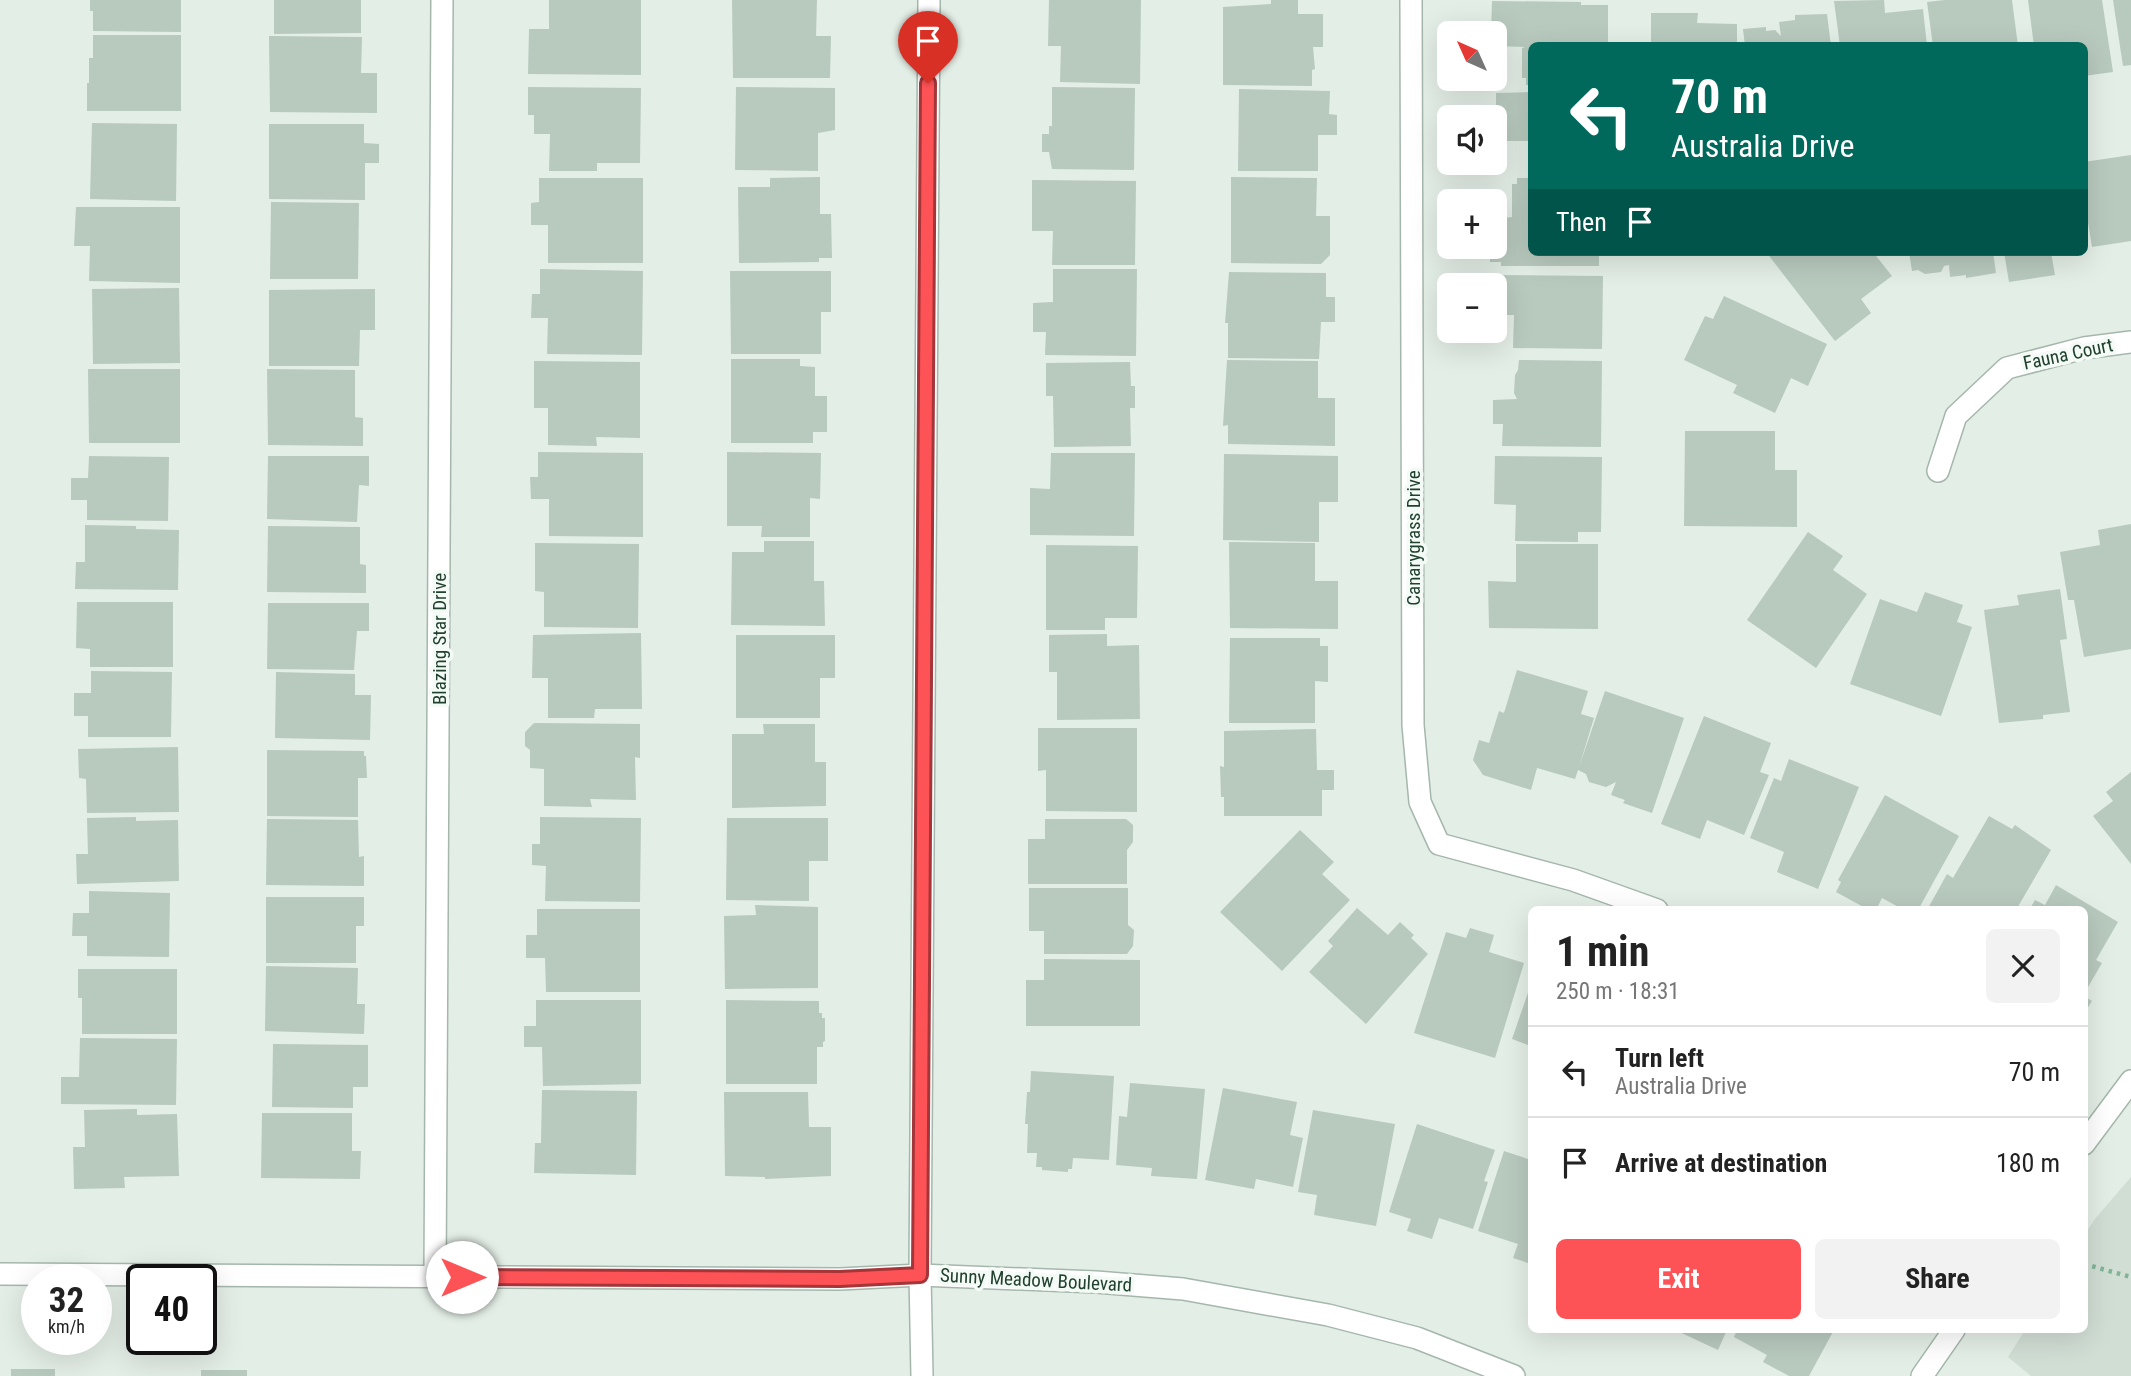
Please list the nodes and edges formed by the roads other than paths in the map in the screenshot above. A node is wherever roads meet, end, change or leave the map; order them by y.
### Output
1 (443, 0) edge
2 (929, 0) edge
3 (1411, 0) edge
4 (2131, 342) edge
5 (1938, 471) dead end
6 (1646, 906) edge
7 (2131, 1081) edge
8 (2088, 1131) edge
9 (0, 1274) edge
10 (920, 1275) junction
11 (435, 1277) junction
12 (1952, 1333) edge
13 (922, 1376) edge
14 (1514, 1376) edge
15 (1922, 1376) edge

1 - 11 street, Blazing Star Drive
2 - 10 street
3 - 6 street, Canarygrass Drive
4 - 5 street, Fauna Court
7 - 8 street
9 - 11 street, Sunny Meadow Boulevard
10 - 11 street, Sunny Meadow Boulevard
10 - 13 street
10 - 14 street, Sunny Meadow Boulevard
12 - 15 street

